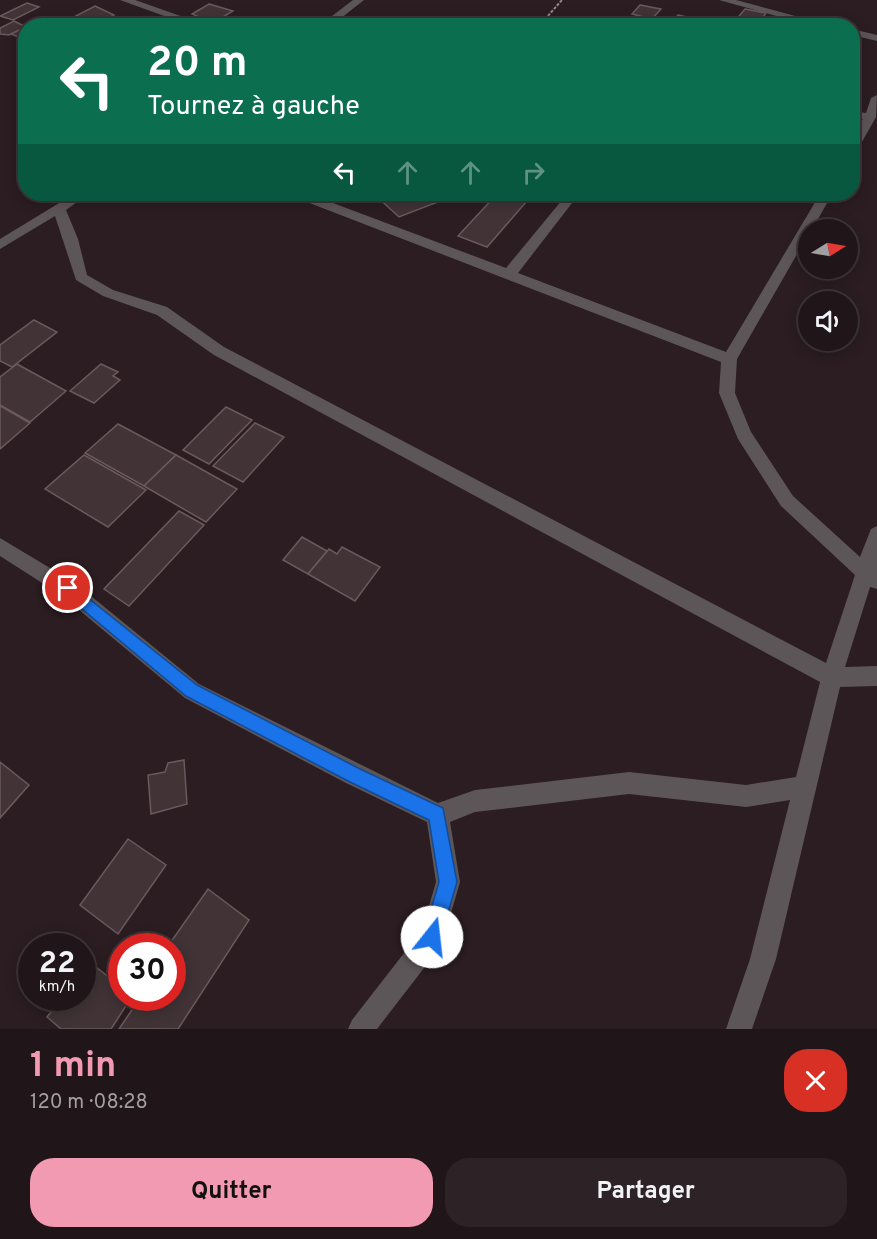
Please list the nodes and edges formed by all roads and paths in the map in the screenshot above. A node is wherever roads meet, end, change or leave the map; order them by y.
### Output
1 (125, 0) edge
2 (359, 0) edge
3 (562, 0) edge
4 (724, 0) edge
5 (180, 18) edge
6 (335, 18) edge
7 (546, 18) edge
8 (795, 18) edge
9 (860, 34) edge
10 (877, 38) edge
11 (877, 98) edge
12 (860, 115) edge
13 (870, 117) junction
14 (860, 135) edge
15 (71, 201) edge
16 (318, 201) edge
17 (567, 201) edge
18 (822, 201) edge
19 (59, 209) junction
20 (0, 245) edge
21 (510, 273) junction
22 (729, 358) junction
23 (877, 534) edge
24 (0, 546) edge
25 (871, 577) edge
26 (877, 676) edge
27 (832, 677) junction
28 (805, 787) junction
29 (437, 814) junction
30 (361, 1029) edge
31 (739, 1029) edge

1 - 5 street
2 - 6 street
3 - 7 path
4 - 8 street
9 - 10 street
11 - 13 street
12 - 13 street
13 - 14 street
15 - 19 street
16 - 21 street
17 - 21 street
18 - 22 street
19 - 20 street
19 - 27 street
21 - 22 street
22 - 25 street
23 - 25 street
24 - 29 street
25 - 27 street
26 - 27 street
27 - 28 street
28 - 29 street
28 - 31 street
29 - 30 street

